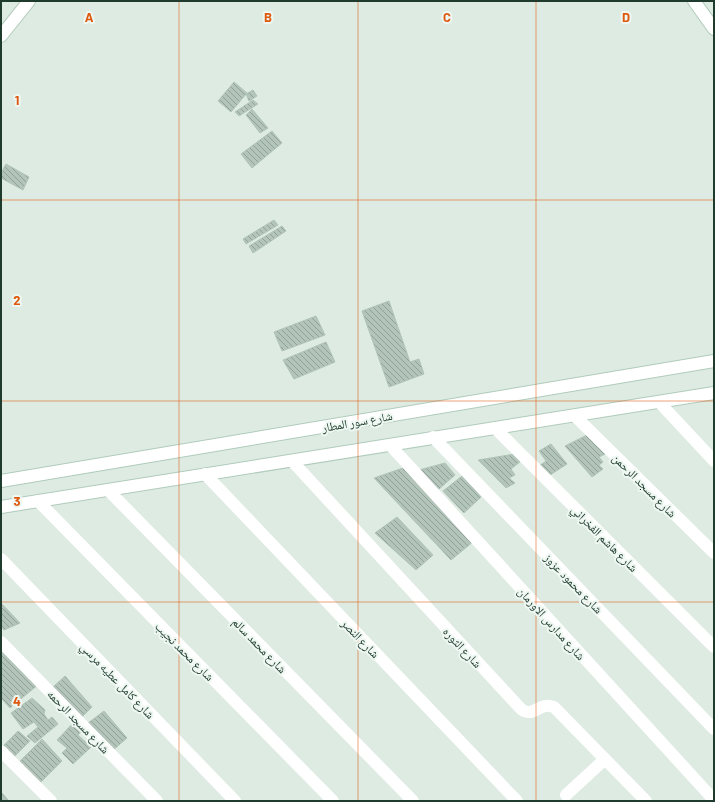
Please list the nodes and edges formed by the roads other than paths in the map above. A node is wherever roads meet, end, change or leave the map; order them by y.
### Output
1 (29, 1) edge
2 (694, 1) edge
3 (714, 29) edge
4 (1, 36) edge
5 (714, 361) edge
6 (714, 393) edge
7 (659, 402) junction
8 (575, 416) junction
9 (495, 428) junction
10 (433, 437) junction
11 (390, 445) junction
12 (292, 460) junction
13 (714, 462) edge
14 (205, 474) junction
15 (1, 481) edge
16 (108, 490) junction
17 (38, 501) junction
18 (1, 507) edge
19 (714, 553) edge
20 (1, 559) edge
21 (1, 642) edge
22 (714, 647) edge
23 (714, 729) edge
24 (3, 758) edge
25 (605, 760) junction
26 (566, 795) dead end
27 (710, 799) edge
28 (51, 801) edge
29 (157, 801) edge
30 (235, 801) edge
31 (333, 801) edge
32 (413, 801) edge
33 (517, 801) edge
34 (646, 801) edge

1 - 4 street
2 - 3 street
5 - 15 street, شارع سور المطار
6 - 7 street
7 - 8 street
7 - 13 street
8 - 9 street
8 - 19 street, شارع مسجد الرحمن
9 - 10 street
9 - 22 street, شارع هاشم الفخراني
10 - 11 street
10 - 23 street, شارع محمود عزوز
11 - 12 street
11 - 27 street, شارع مدارس الاورمان
12 - 14 street
12 - 25 street, شارع الثوره
14 - 16 street
14 - 33 street, شارع النصر
16 - 17 street
16 - 32 street, شارع محمد سالم
17 - 18 street
17 - 31 street, شارع محمد نجيب
20 - 30 street, شارع كامل عطيه مرسي
21 - 29 street, شارع مسجد الرحمه
24 - 28 street
25 - 26 street
25 - 34 street, شارع الثوره

